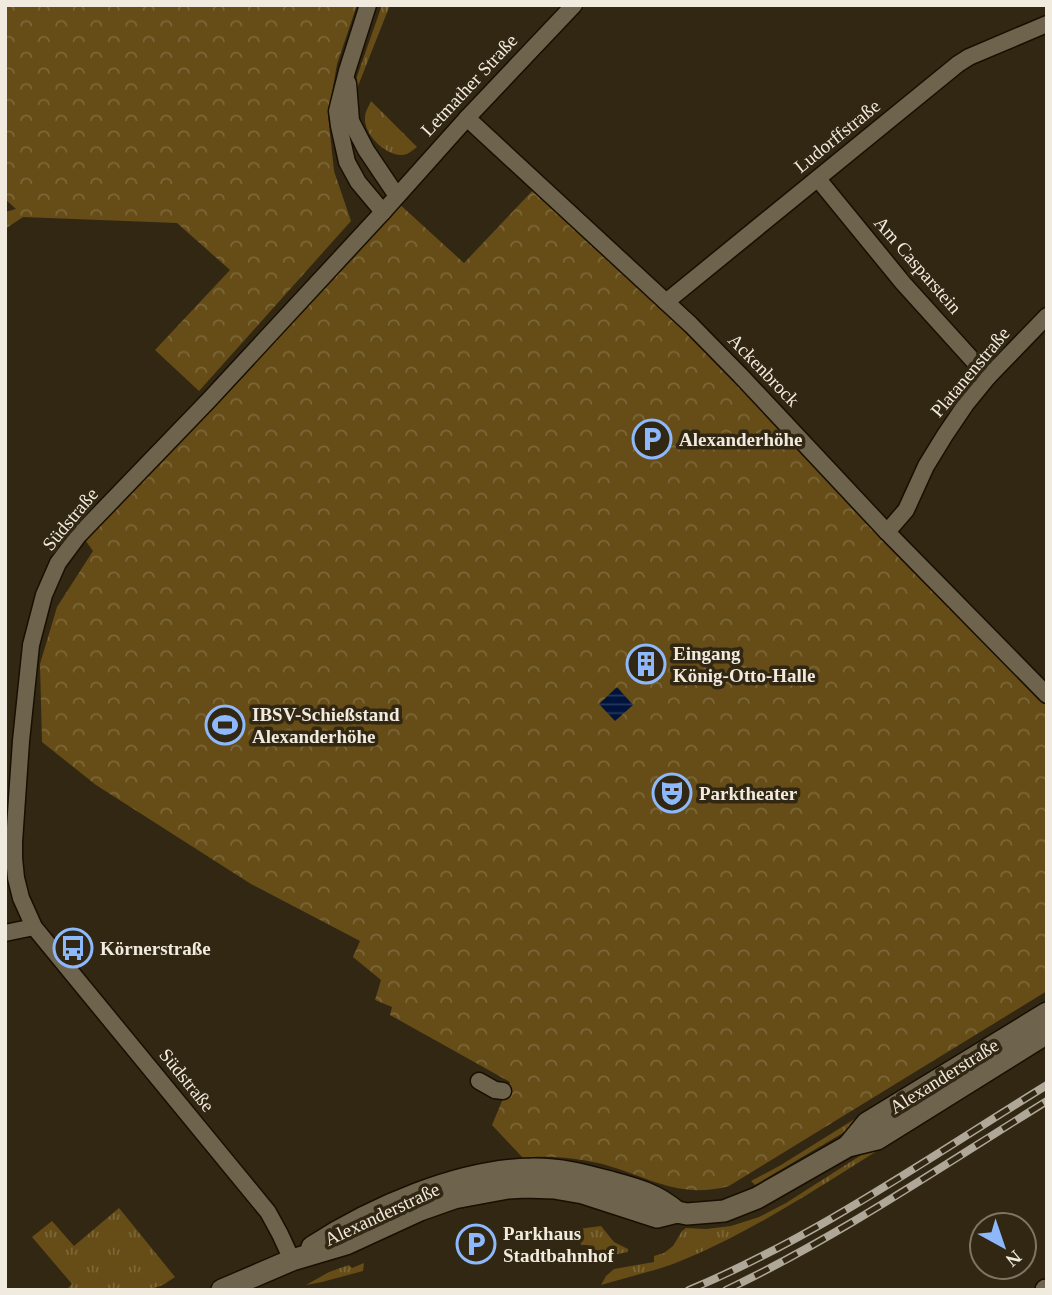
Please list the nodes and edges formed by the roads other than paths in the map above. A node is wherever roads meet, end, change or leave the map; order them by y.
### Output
1 (368, 5) edge
2 (574, 5) edge
3 (1047, 24) edge
4 (347, 71) junction
5 (467, 118) junction
6 (818, 179) junction
7 (397, 196) junction
8 (383, 212) junction
9 (666, 302) junction
10 (1047, 316) edge
11 (988, 377) junction
12 (887, 532) junction
13 (1047, 695) edge
14 (34, 927) junction
15 (5, 933) edge
16 (1047, 1013) edge
17 (1047, 1023) edge
18 (1047, 1033) edge
19 (479, 1081) dead end
20 (503, 1091) dead end
21 (904, 1123) junction
22 (848, 1146) junction
23 (292, 1260) junction
24 (222, 1290) edge

1 - 4 street
2 - 5 street, Letmather Straße
3 - 6 street, Ludorffstraße
4 - 7 street
4 - 8 street
5 - 7 street, Letmather Straße
5 - 9 street, Ackenbrock
6 - 9 street, Ludorffstraße
6 - 11 street, Am Casparstein
7 - 8 street, Südstraße
8 - 14 street, Südstraße
9 - 12 street, Ackenbrock
10 - 11 street, Platanenstraße
11 - 12 street, Platanenstraße
12 - 13 street, Ackenbrock
14 - 15 street
14 - 23 street, Südstraße
16 - 22 street, Alexanderstraße
17 - 21 street, Alexanderstraße
18 - 21 street, Alexanderstraße
19 - 20 street
21 - 22 street, Alexanderstraße
22 - 23 street, Alexanderstraße
23 - 24 street, Alexanderstraße

